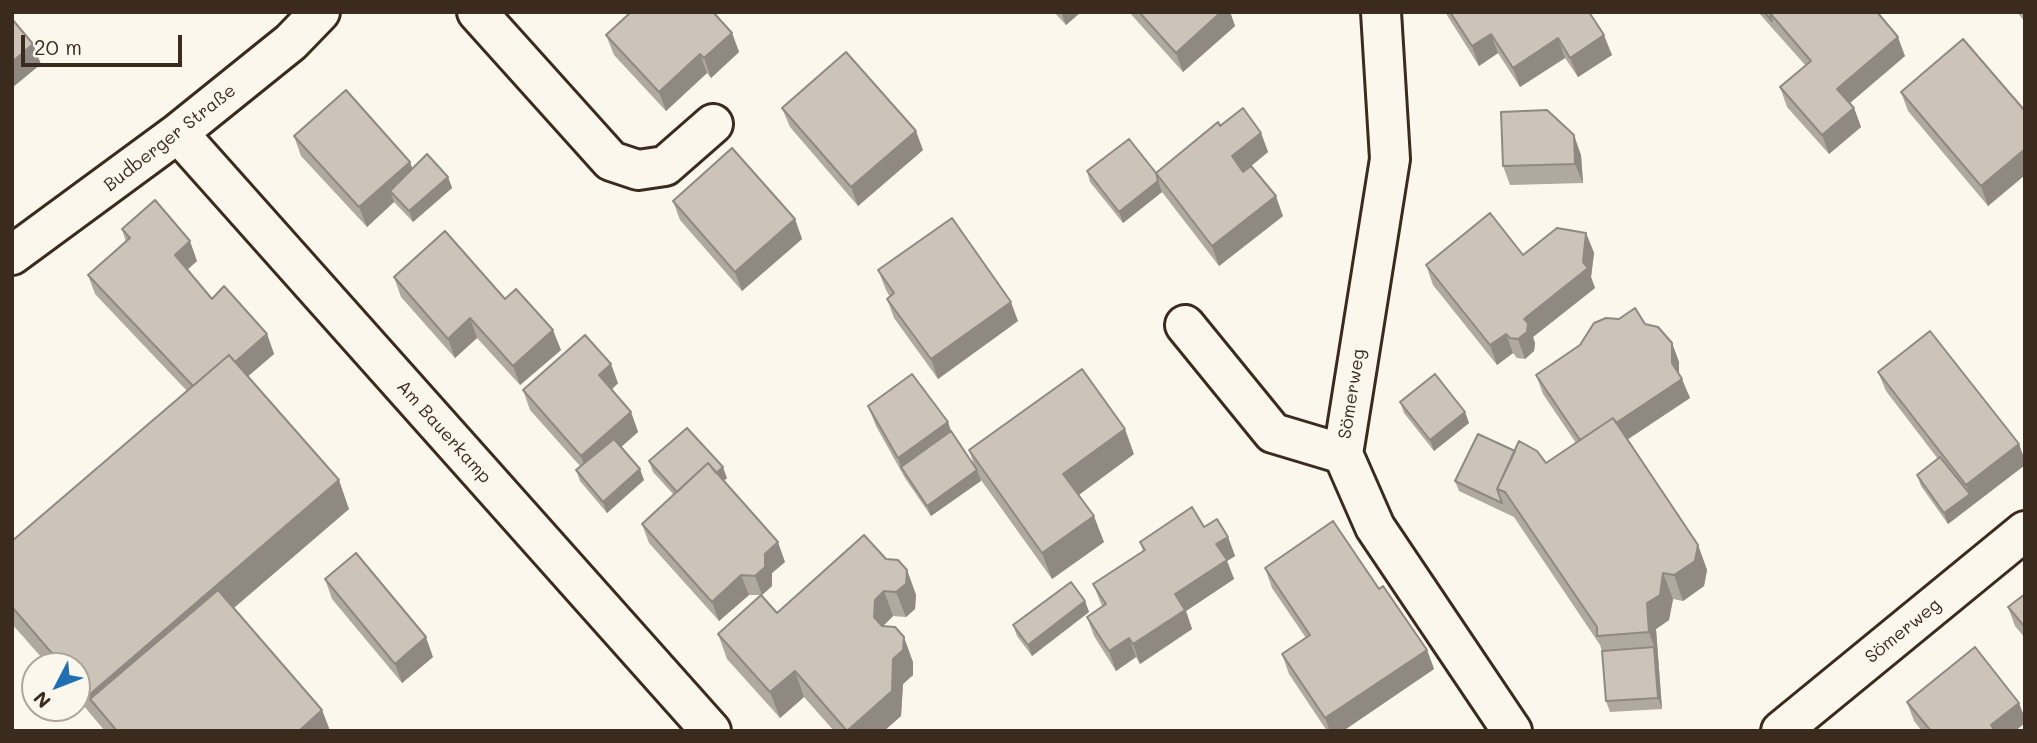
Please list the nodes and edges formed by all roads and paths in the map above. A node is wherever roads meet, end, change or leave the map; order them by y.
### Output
1 (320, 12) edge
2 (477, 12) edge
3 (1381, 12) edge
4 (713, 124) dead end
5 (178, 133) junction
6 (12, 255) edge
7 (1185, 325) dead end
8 (1343, 454) junction
9 (2025, 531) edge
10 (710, 731) edge
11 (1512, 731) edge
12 (1781, 731) edge

1 - 5 street, Budberger Straße
2 - 4 street
3 - 8 street, Sömerweg
5 - 6 street, Budberger Straße
5 - 10 street, Am Bauerkamp
7 - 8 street
8 - 11 street, Sömerweg
9 - 12 street, Sömerweg

